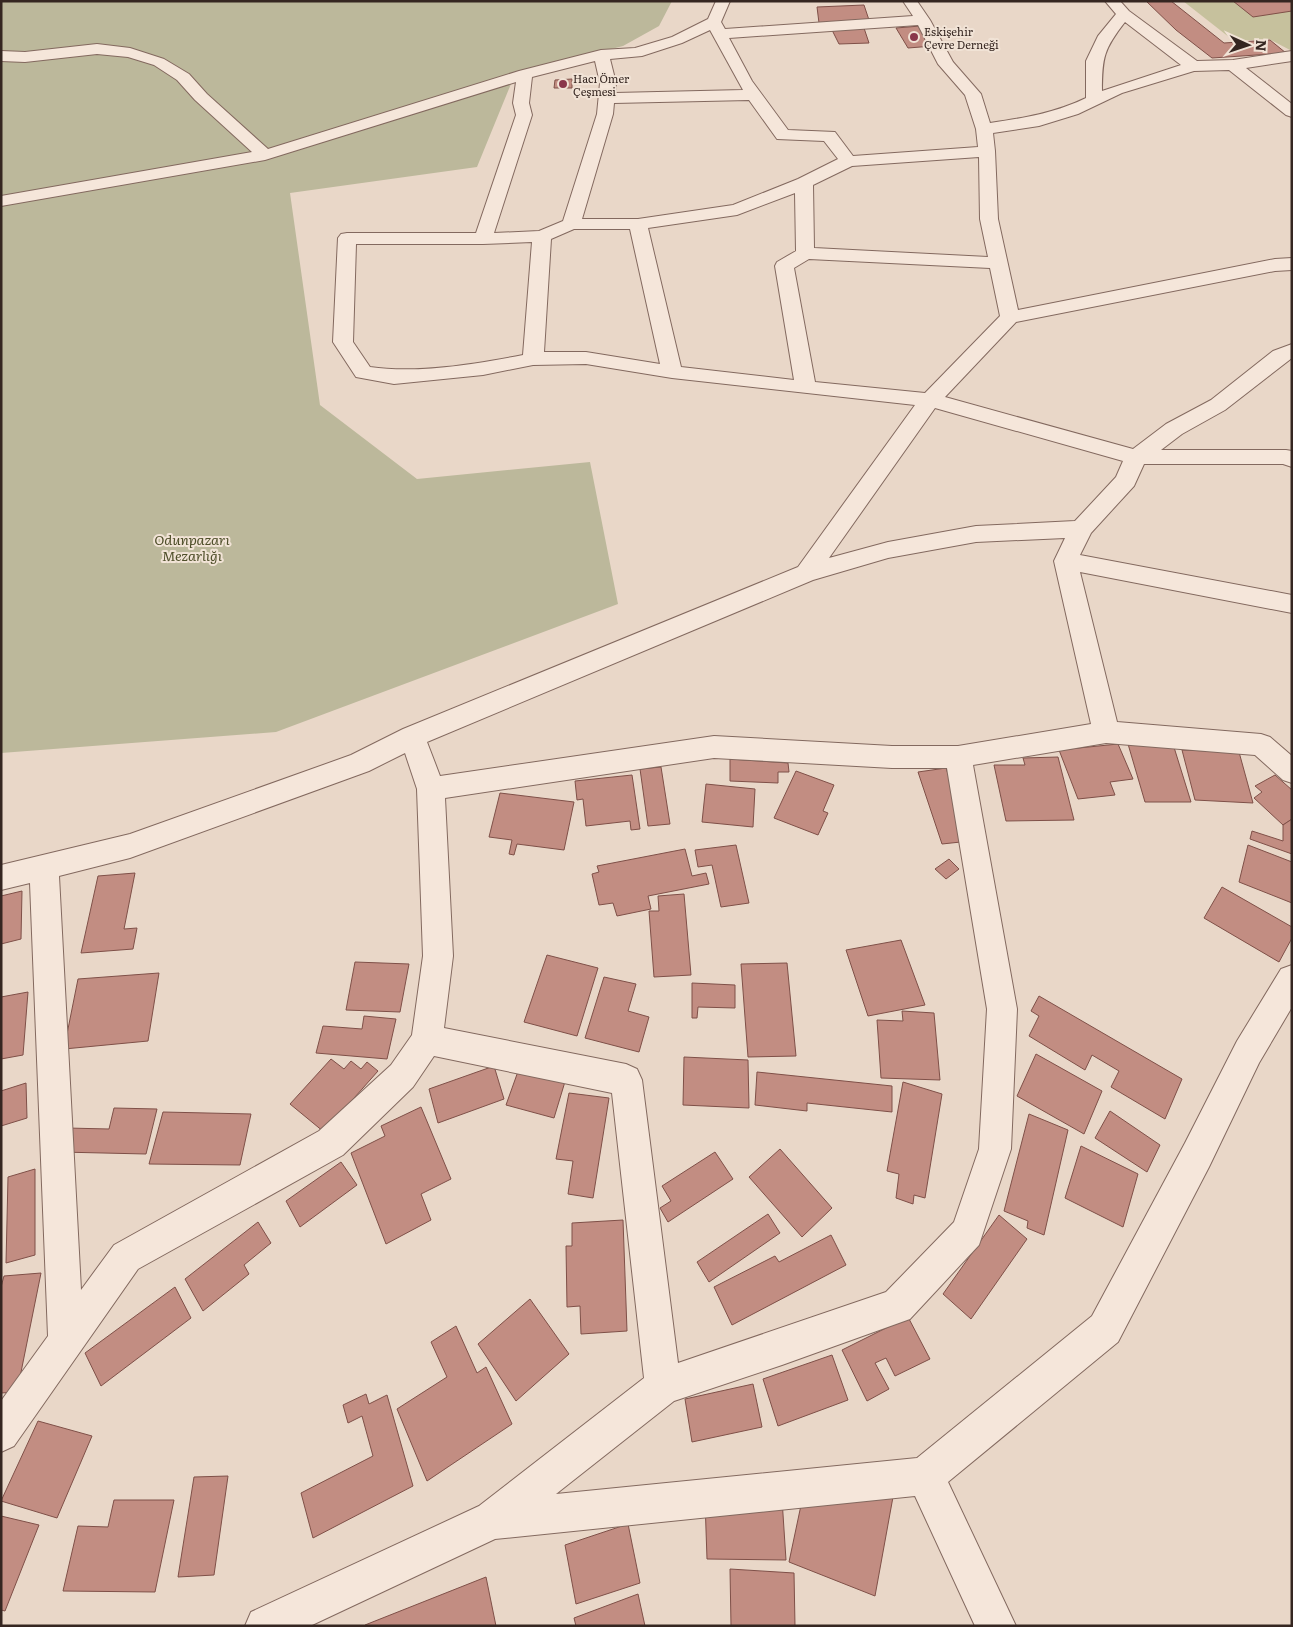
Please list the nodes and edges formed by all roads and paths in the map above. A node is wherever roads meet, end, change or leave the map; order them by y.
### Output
1 (723, 1) edge
2 (910, 1) edge
3 (1112, 1) edge
4 (1124, 14) junction
5 (923, 20) junction
6 (717, 28) junction
7 (601, 55) junction
8 (1, 56) edge
9 (1292, 56) edge
10 (1233, 65) junction
11 (1193, 66) junction
12 (525, 74) junction
13 (754, 95) junction
14 (606, 98) junction
15 (1094, 99) junction
16 (1292, 112) edge
17 (984, 129) junction
18 (987, 151) junction
19 (265, 155) junction
20 (848, 161) junction
21 (804, 183) junction
22 (1, 201) edge
23 (571, 224) junction
24 (638, 224) junction
25 (542, 236) junction
26 (483, 239) junction
27 (805, 253) junction
28 (998, 263) junction
29 (1292, 264) edge
30 (1010, 317) junction
31 (1292, 350) edge
32 (533, 359) junction
33 (672, 372) junction
34 (806, 388) junction
35 (930, 400) junction
36 (1136, 457) junction
37 (1292, 460) edge
38 (1081, 529) junction
39 (1066, 561) junction
40 (806, 573) junction
41 (1292, 604) edge
42 (1106, 732) junction
43 (412, 737) junction
44 (958, 758) junction
45 (1292, 772) edge
46 (431, 789) junction
47 (44, 869) junction
48 (1, 878) edge
49 (1292, 979) edge
50 (427, 1040) junction
51 (66, 1342) junction
52 (663, 1386) junction
53 (1, 1433) edge
54 (925, 1476) junction
55 (493, 1520) junction
56 (266, 1626) edge
57 (996, 1626) edge

1 - 6 street
2 - 5 street
3 - 4 street
4 - 11 street
4 - 15 street
5 - 6 street
5 - 17 street
6 - 7 street
6 - 13 street
7 - 12 street
7 - 14 street
8 - 19 street
9 - 10 street
10 - 11 street
10 - 16 street
11 - 15 street
12 - 19 street
12 - 26 street
13 - 14 street
13 - 20 street
14 - 23 street
15 - 17 street
17 - 18 street
18 - 20 street
18 - 28 street
19 - 22 street
20 - 21 street
21 - 24 street
21 - 27 street
23 - 24 street
23 - 25 street
24 - 33 street
25 - 26 street
25 - 32 street
26 - 32 street
27 - 28 street
27 - 34 street
28 - 30 street
29 - 30 street
30 - 35 street
31 - 36 street
32 - 33 street
33 - 34 street
34 - 35 street
35 - 36 street
35 - 40 street
36 - 37 street
36 - 38 street
38 - 39 street
38 - 40 street
39 - 41 street
39 - 42 street
40 - 43 street
42 - 44 street
42 - 45 street
43 - 46 street
43 - 47 street
44 - 46 street
44 - 52 street
46 - 50 street
47 - 48 street
47 - 51 street
49 - 54 street
50 - 51 street
50 - 52 street
51 - 53 street
52 - 55 street
54 - 55 street
54 - 57 street
55 - 56 street

